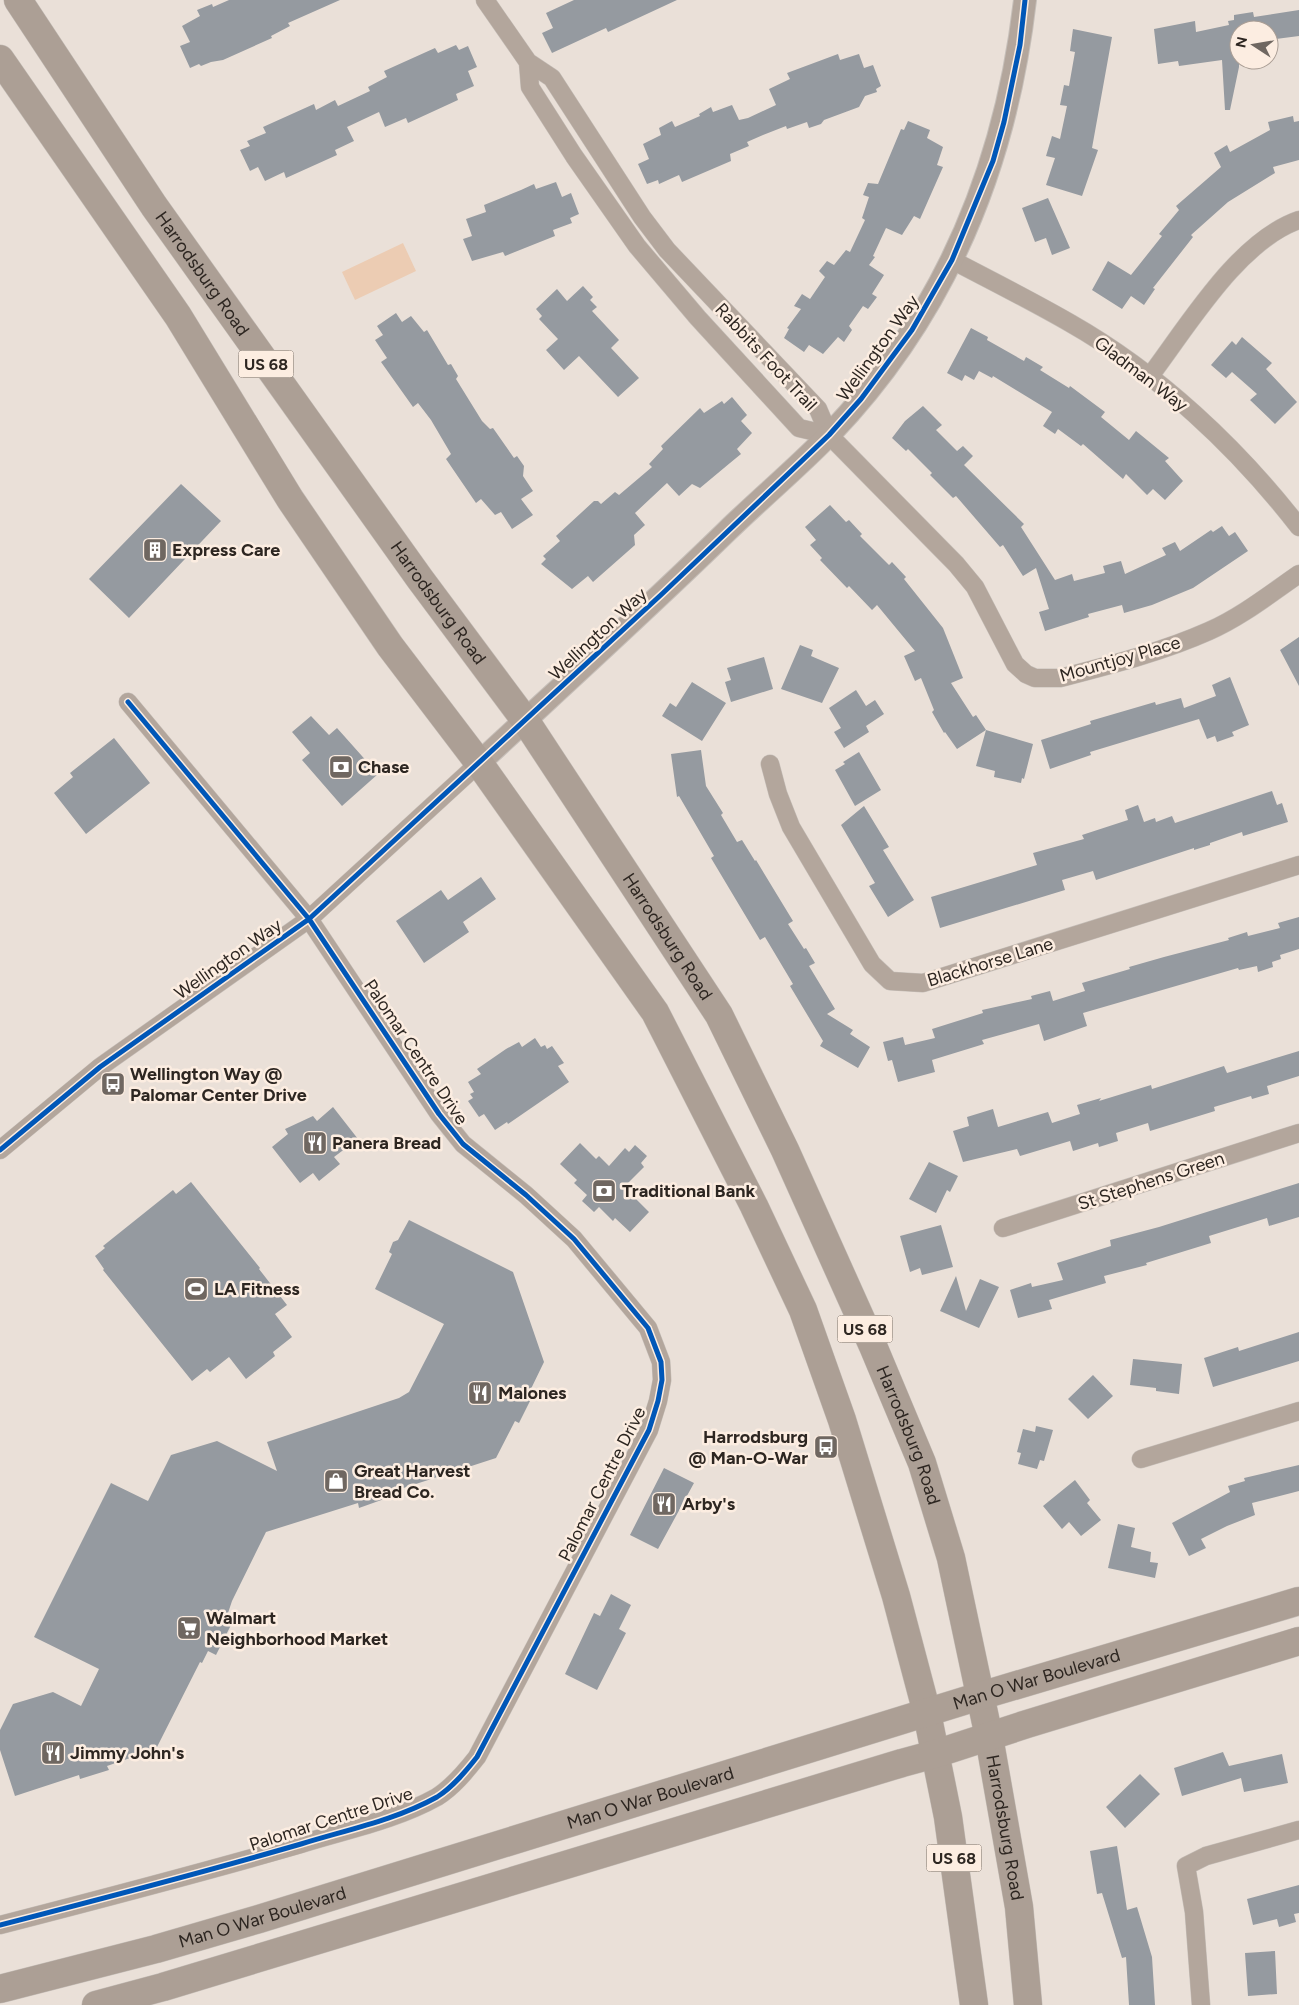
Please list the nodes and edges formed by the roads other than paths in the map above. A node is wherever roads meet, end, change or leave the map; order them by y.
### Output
1 (18, 0) edge
2 (485, 0) edge
3 (1025, 0) edge
4 (0, 59) edge
5 (528, 62) junction
6 (1299, 220) edge
7 (952, 260) junction
8 (1150, 376) junction
9 (829, 435) junction
10 (1299, 527) edge
11 (1299, 574) edge
12 (128, 702) dead end
13 (525, 720) junction
14 (479, 763) junction
15 (770, 764) dead end
16 (1299, 864) edge
17 (309, 919) junction
18 (1299, 1133) edge
19 (0, 1150) edge
20 (1003, 1228) dead end
21 (1299, 1411) edge
22 (1141, 1459) dead end
23 (1299, 1601) edge
24 (1299, 1641) edge
25 (980, 1696) junction
26 (927, 1713) junction
27 (989, 1736) junction
28 (936, 1754) junction
29 (1299, 1830) edge
30 (0, 1925) edge
31 (0, 1989) edge
32 (134, 2000) edge
33 (96, 2005) edge
34 (974, 2005) edge
35 (1028, 2005) edge
36 (1201, 2005) edge

1 - 13 main road, Harrodsburg Road / US 68
2 - 5 street, Rabbits Foot Trail
3 - 7 street, Wellington Way
4 - 14 main road, US 68
5 - 9 street, Rabbits Foot Trail
5 - 9 street, Rabbits Foot Trail
6 - 8 street
7 - 8 street, Gladman Way
7 - 9 street, Wellington Way
8 - 10 street, Gladman Way
9 - 11 street, Mountjoy Place
9 - 13 street, Wellington Way
12 - 17 street, Palomar Centre Drive
13 - 14 street, Wellington Way
13 - 25 main road, Harrodsburg Road / US 68
14 - 17 street, Wellington Way
14 - 26 main road, US 68
15 - 16 street, Blackhorse Lane
17 - 19 street, Wellington Way
17 - 30 street, Palomar Centre Drive
18 - 20 street, St Stephens Green
21 - 22 street
23 - 25 main road, Man O War Boulevard
24 - 27 main road
25 - 26 main road, Man O War Boulevard
25 - 27 main road, Harrodsburg Road / US 68
26 - 28 main road, US 68
26 - 31 main road, Man O War Boulevard
27 - 28 main road
27 - 35 main road, Harrodsburg Road / US 68
28 - 32 main road
28 - 34 main road, US 68
29 - 36 street
32 - 33 main road

